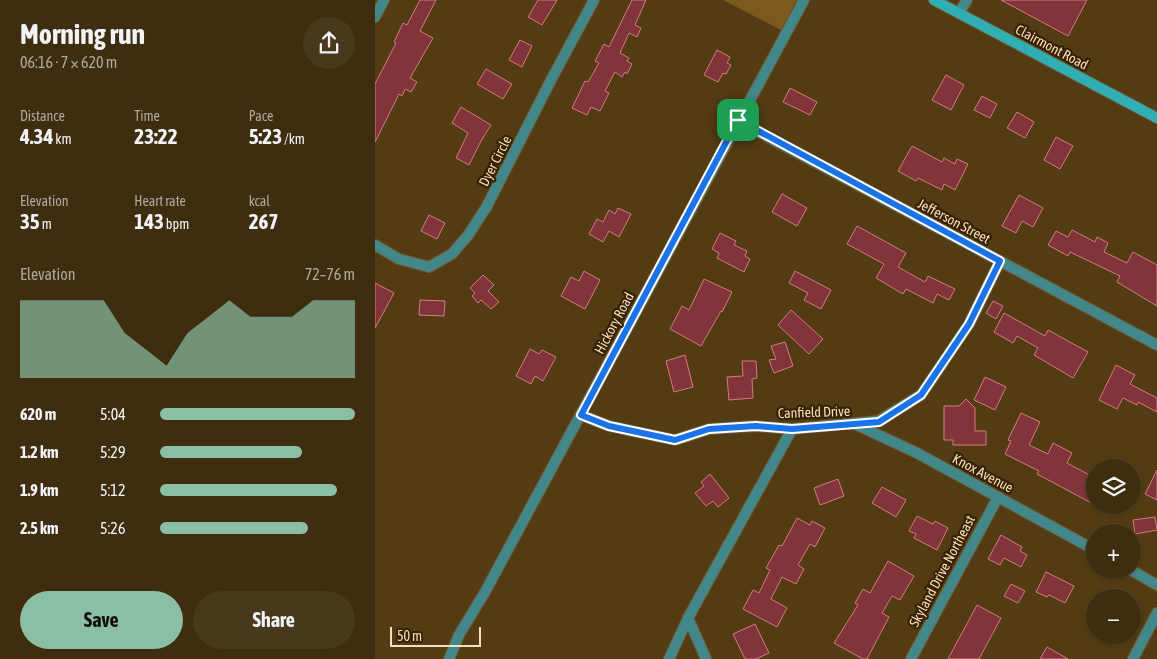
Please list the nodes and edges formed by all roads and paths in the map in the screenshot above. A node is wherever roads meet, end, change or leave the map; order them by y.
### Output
1 (384, 0) edge
2 (594, 0) edge
3 (804, 0) edge
4 (933, 0) edge
5 (967, 0) edge
6 (959, 13) junction
7 (375, 17) edge
8 (1157, 118) edge
9 (738, 120) junction
10 (375, 245) edge
11 (1000, 261) junction
12 (1157, 345) edge
13 (581, 415) junction
14 (856, 424) junction
15 (792, 429) junction
16 (998, 497) junction
17 (1086, 545) edge
18 (1141, 575) edge
19 (1157, 584) edge
20 (1157, 614) edge
21 (688, 618) junction
22 (449, 659) edge
23 (669, 659) edge
24 (706, 659) edge
25 (911, 659) edge
26 (1133, 659) edge

1 - 7 street
2 - 10 street, Dyer Circle
3 - 9 street, Hickory Road
4 - 6 main road, Clairmont Road
5 - 6 street
6 - 8 main road, Clairmont Road
9 - 11 street, Jefferson Street
9 - 13 street, Hickory Road
11 - 12 street, Jefferson Street
11 - 14 street, Canfield Drive
13 - 15 street, Canfield Drive
13 - 22 street, Hickory Road
14 - 15 street, Canfield Drive
14 - 16 street, Knox Avenue
15 - 21 street
16 - 17 street, Knox Avenue
16 - 25 street, Skyland Drive Northeast
18 - 19 street
20 - 26 street
21 - 23 street
21 - 24 street

